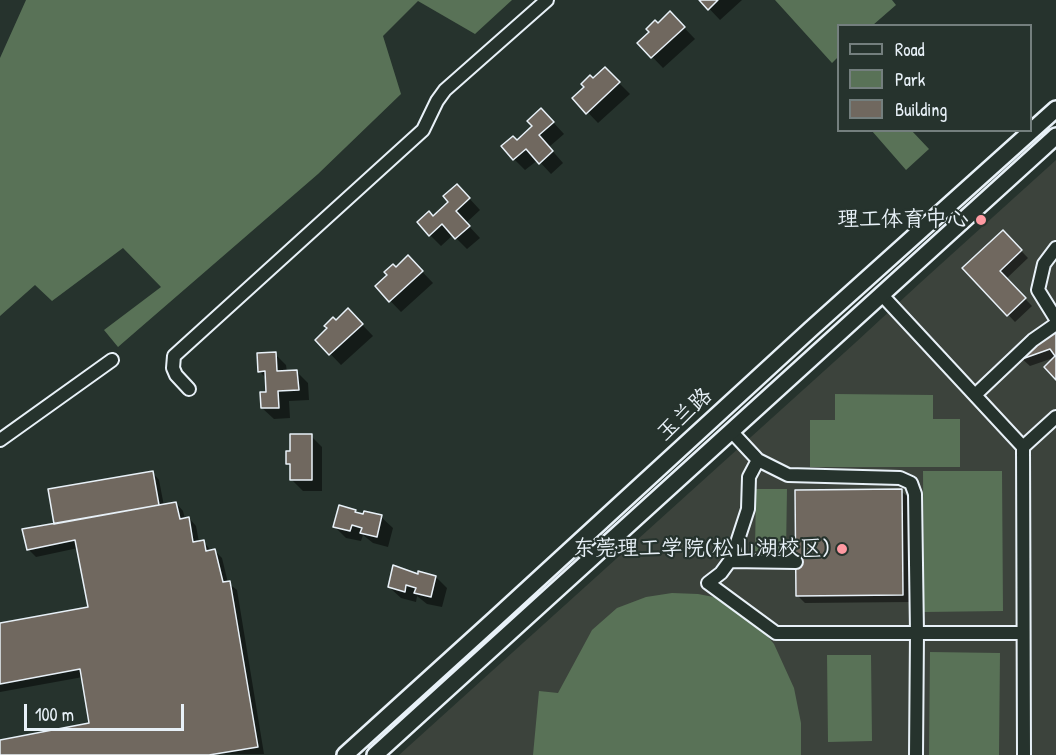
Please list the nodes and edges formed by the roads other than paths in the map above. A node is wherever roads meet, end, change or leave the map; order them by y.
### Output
1 (547, 0) edge
2 (1056, 109) edge
3 (1032, 131) edge
4 (1030, 132) edge
5 (1056, 136) edge
6 (1056, 248) edge
7 (881, 294) junction
8 (1056, 322) edge
9 (112, 360) dead end
10 (189, 389) dead end
11 (975, 395) junction
12 (1056, 417) edge
13 (731, 431) junction
14 (0, 440) edge
15 (1023, 447) junction
16 (758, 460) junction
17 (730, 561) junction
18 (796, 562) dead end
19 (917, 633) junction
20 (1023, 633) junction
21 (345, 755) edge
22 (375, 755) edge
23 (916, 755) edge
24 (1024, 755) edge

1 - 10 street
2 - 3 street, 玉兰路
4 - 21 street, 玉兰路
5 - 7 street, 玉兰路
6 - 8 street
7 - 11 street
7 - 13 street, 玉兰路
8 - 11 street
9 - 14 street
11 - 15 street
12 - 15 street
13 - 16 street
13 - 22 street, 玉兰路
15 - 20 street
16 - 17 street
16 - 19 street
17 - 18 street
17 - 19 street
19 - 20 street
19 - 23 street
20 - 24 street

